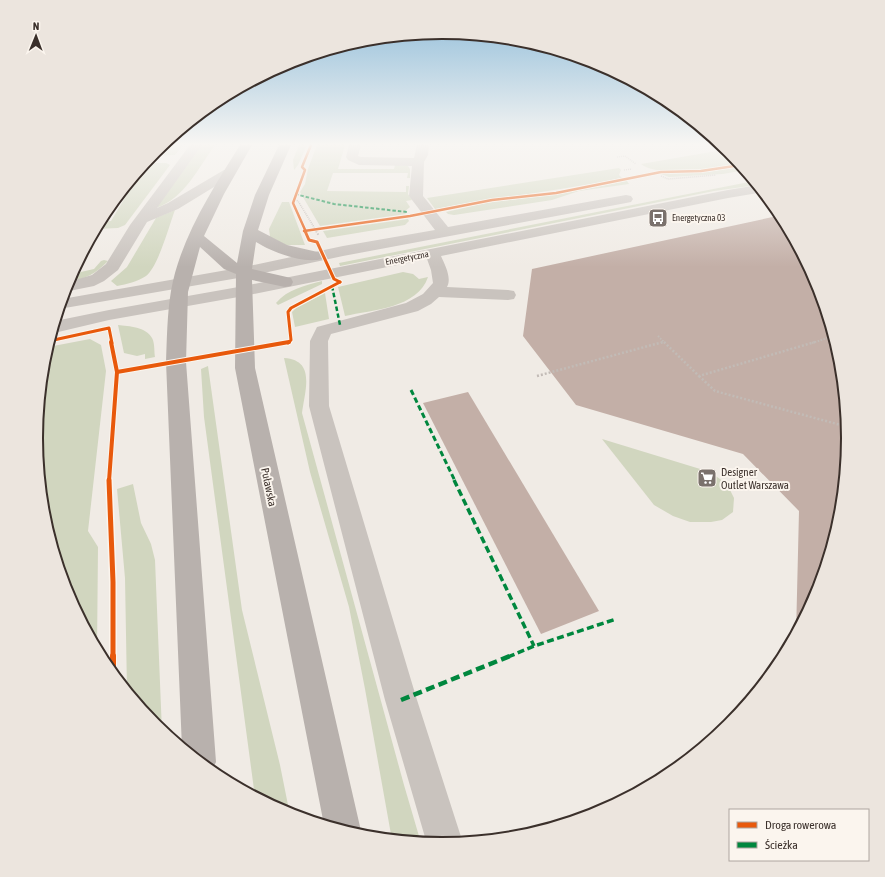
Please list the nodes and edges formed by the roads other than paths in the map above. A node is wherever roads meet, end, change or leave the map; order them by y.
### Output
1 (166, 186) edge
2 (206, 186) edge
3 (222, 186) edge
4 (266, 186) edge
5 (416, 186) edge
6 (755, 190) edge
7 (641, 197) dead end
8 (142, 219) junction
9 (250, 232) junction
10 (444, 232) junction
11 (196, 237) junction
12 (432, 253) junction
13 (316, 256) junction
14 (244, 272) junction
15 (286, 282) junction
16 (73, 285) edge
17 (244, 291) junction
18 (435, 292) junction
19 (180, 293) junction
20 (508, 295) dead end
21 (66, 303) edge
22 (60, 325) edge
23 (199, 755) edge
24 (342, 825) edge
25 (444, 838) edge

1 - 8 street
2 - 8 street
3 - 11 main road
4 - 9 main road, Puławska
5 - 10 street
6 - 12 street, Energetyczna
7 - 10 street, Energetyczna
8 - 16 street
9 - 13 main road
9 - 14 main road, Puławska
10 - 13 street, Energetyczna
11 - 14 main road
11 - 19 main road
12 - 15 street, Energetyczna
12 - 18 street
13 - 14 street, Energetyczna
14 - 15 main road
14 - 17 main road, Puławska
14 - 19 street, Energetyczna
15 - 17 street, Energetyczna
17 - 19 street, Energetyczna
17 - 24 main road, Puławska
18 - 20 street
18 - 25 street
19 - 21 street, Energetyczna
19 - 22 street, Energetyczna
19 - 23 main road

